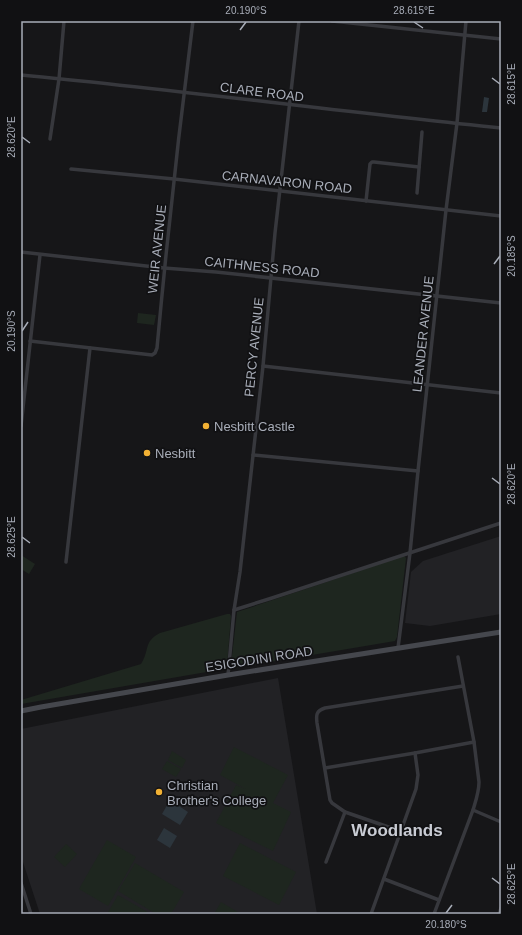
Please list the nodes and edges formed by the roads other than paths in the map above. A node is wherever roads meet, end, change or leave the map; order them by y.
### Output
1 (64, 21) edge
2 (193, 21) edge
3 (299, 21) edge
4 (332, 21) edge
5 (466, 21) edge
6 (465, 35) junction
7 (501, 39) edge
8 (21, 75) edge
9 (59, 78) junction
10 (184, 92) junction
11 (290, 105) junction
12 (457, 123) junction
13 (501, 128) edge
14 (422, 132) dead end
15 (50, 139) dead end
16 (419, 167) junction
17 (71, 170) dead end
18 (174, 179) junction
19 (280, 191) junction
20 (417, 193) dead end
21 (366, 201) junction
22 (446, 210) junction
23 (501, 216) edge
24 (21, 252) edge
25 (40, 255) junction
26 (164, 268) junction
27 (271, 279) junction
28 (437, 296) junction
29 (501, 303) edge
30 (30, 341) junction
31 (90, 348) junction
32 (262, 366) junction
33 (428, 385) junction
34 (501, 393) edge
35 (21, 426) edge
36 (253, 455) junction
37 (418, 471) junction
38 (501, 522) edge
39 (410, 552) junction
40 (66, 562) dead end
41 (234, 610) junction
42 (501, 632) edge
43 (398, 648) junction
44 (458, 657) dead end
45 (228, 675) junction
46 (463, 686) junction
47 (21, 711) edge
48 (474, 742) junction
49 (414, 754) junction
50 (325, 768) junction
51 (473, 810) junction
52 (345, 812) junction
53 (501, 822) edge
54 (400, 831) junction
55 (326, 862) dead end
56 (384, 879) junction
57 (21, 883) edge
58 (439, 900) junction
59 (501, 908) edge
60 (31, 914) edge
61 (371, 914) edge
62 (434, 914) edge
63 (499, 914) edge

1 - 9 street
2 - 10 street, WEIR AVENUE
3 - 11 street, PERCY AVENUE
4 - 6 street
5 - 6 street, LEANDER AVENUE
6 - 7 street
6 - 12 street, LEANDER AVENUE
8 - 9 street, CLARE ROAD
9 - 10 street, CLARE ROAD
9 - 15 street
10 - 11 street, CLARE ROAD
10 - 18 street, WEIR AVENUE
11 - 12 street, CLARE ROAD
11 - 19 street, PERCY AVENUE
12 - 13 street, CLARE ROAD
12 - 22 street, LEANDER AVENUE
14 - 16 street
16 - 20 street
16 - 21 street
17 - 18 street, CARNAVARON ROAD
18 - 19 street, CARNAVARON ROAD
18 - 26 street, WEIR AVENUE
19 - 21 street, CARNAVARON ROAD
19 - 27 street, PERCY AVENUE
21 - 22 street, CARNAVARON ROAD
22 - 23 street, CARNAVARON ROAD
22 - 28 street, LEANDER AVENUE
24 - 25 street, CAITHNESS ROAD
25 - 26 street, CAITHNESS ROAD
25 - 30 street
26 - 27 street, CAITHNESS ROAD
26 - 31 street, WEIR AVENUE
27 - 28 street, CAITHNESS ROAD
27 - 32 street, PERCY AVENUE
28 - 29 street, CAITHNESS ROAD
28 - 33 street, LEANDER AVENUE
30 - 31 street, WEIR AVENUE
30 - 35 street
31 - 40 street
32 - 33 street
32 - 36 street, PERCY AVENUE
33 - 34 street
33 - 37 street, LEANDER AVENUE
36 - 37 street
36 - 41 street, PERCY AVENUE
37 - 39 street, LEANDER AVENUE
38 - 39 street
39 - 41 street
39 - 43 street, LEANDER AVENUE
41 - 45 street, PERCY AVENUE
42 - 43 main road, ESIGODINI ROAD
43 - 45 main road, ESIGODINI ROAD
44 - 46 street
45 - 47 main road, ESIGODINI ROAD
46 - 48 street
46 - 50 street
48 - 49 street
48 - 51 street
49 - 50 street
49 - 54 street
50 - 52 street
51 - 53 street
51 - 58 street
52 - 54 street
52 - 55 street
54 - 56 street
56 - 58 street
56 - 61 street
57 - 60 street
58 - 62 street
59 - 63 street

